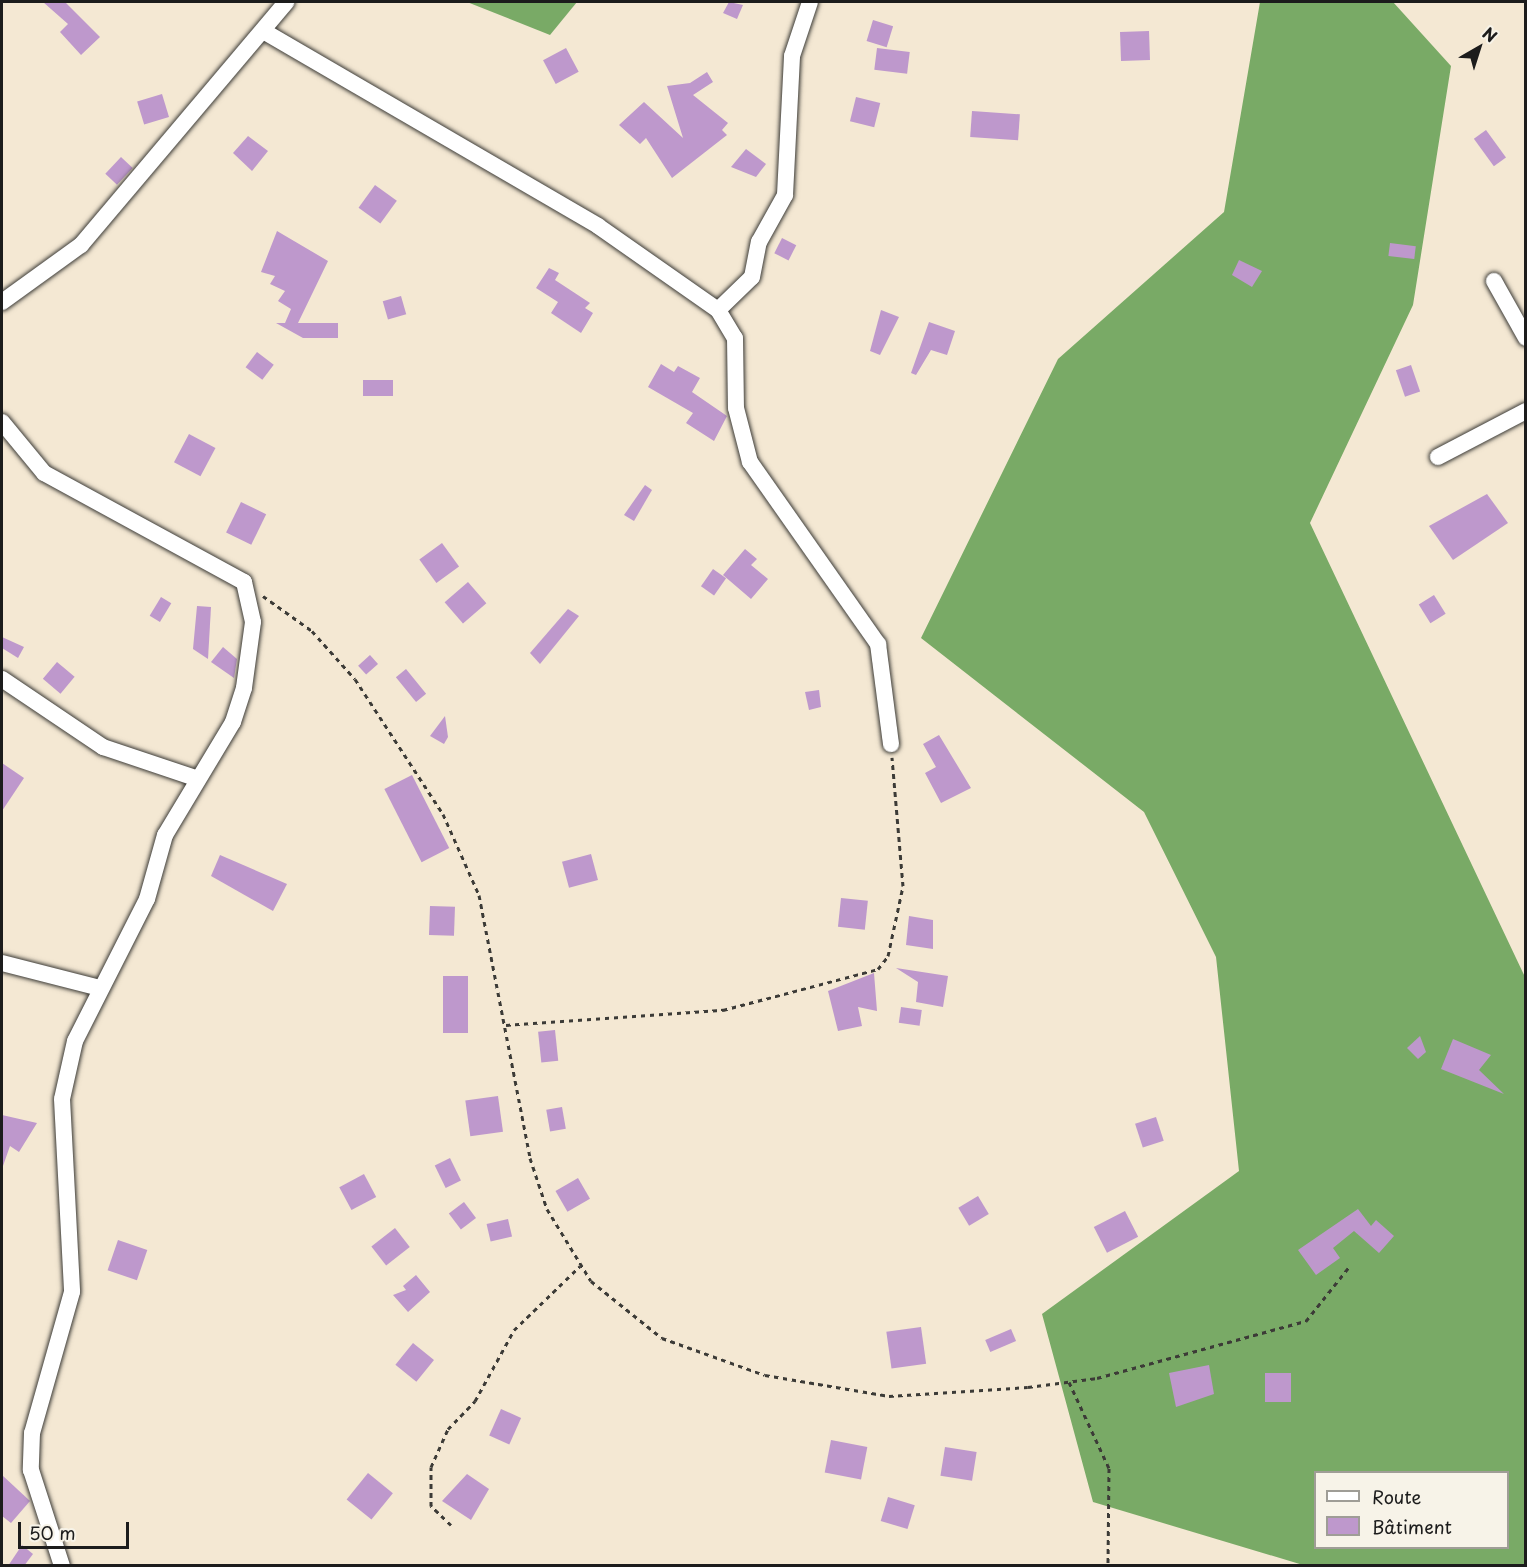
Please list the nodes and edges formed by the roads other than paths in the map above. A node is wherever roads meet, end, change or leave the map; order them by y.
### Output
1 (286, 2) edge
2 (810, 2) edge
3 (265, 32) junction
4 (1494, 281) dead end
5 (2, 302) edge
6 (718, 310) junction
7 (1526, 338) edge
8 (1526, 411) edge
9 (2, 422) edge
10 (1438, 457) dead end
11 (2, 679) edge
12 (891, 744) road end
13 (195, 778) junction
14 (2, 963) edge
15 (100, 988) junction
16 (62, 1566) edge

1 - 3 street
2 - 6 street
3 - 5 street
3 - 6 street
4 - 7 street
6 - 12 street
8 - 10 street
9 - 13 street
11 - 13 street
13 - 15 street
14 - 15 street
15 - 16 street

